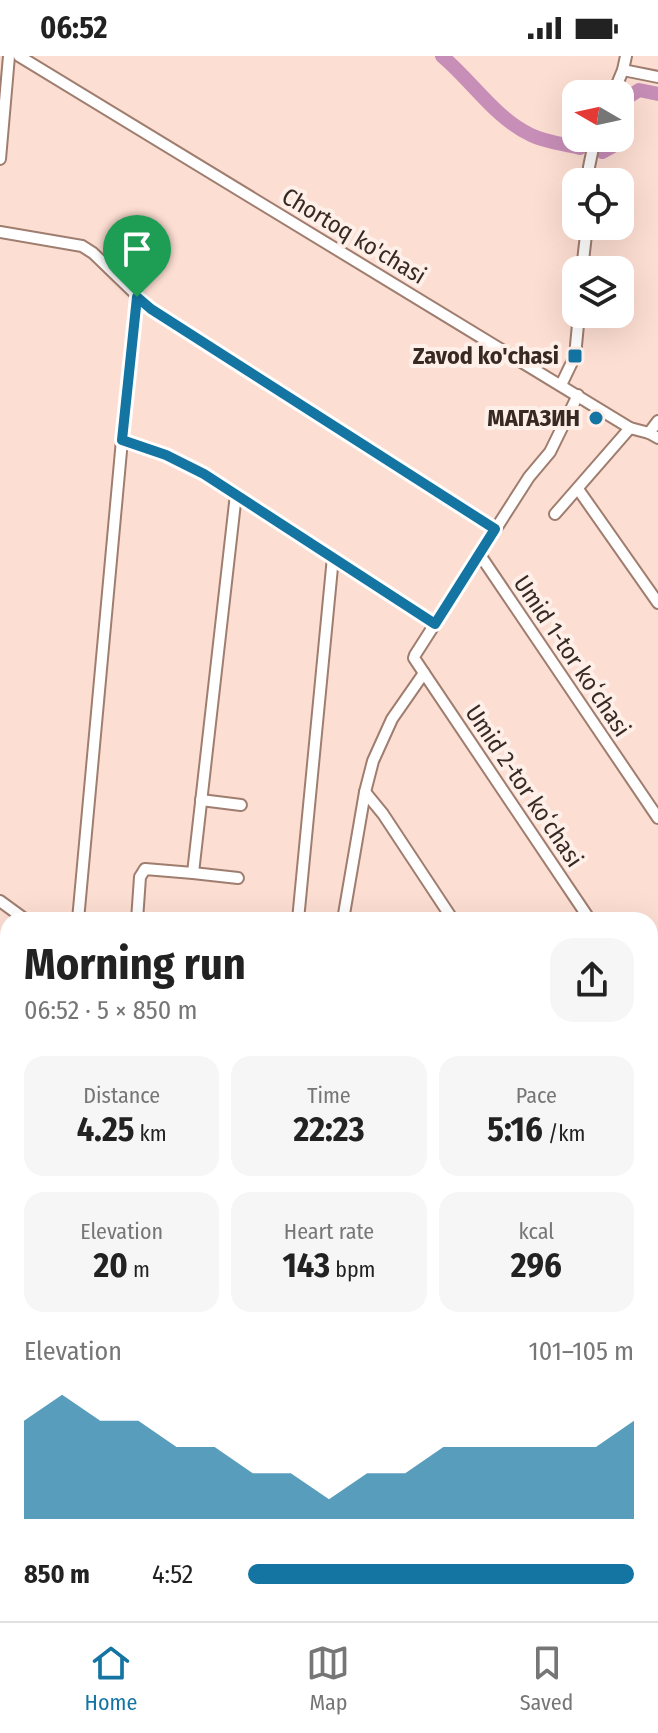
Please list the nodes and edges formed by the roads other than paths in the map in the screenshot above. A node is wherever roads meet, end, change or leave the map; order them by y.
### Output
1 (9, 56) edge
2 (19, 56) edge
3 (626, 56) edge
4 (32, 60) edge
5 (623, 70) junction
6 (658, 77) edge
7 (619, 80) edge
8 (0, 159) edge
9 (0, 232) edge
10 (137, 297) junction
11 (578, 328) edge
12 (561, 385) junction
13 (578, 395) junction
14 (658, 421) edge
15 (630, 428) junction
16 (654, 436) edge
17 (122, 440) junction
18 (578, 489) junction
19 (236, 494) junction
20 (555, 514) dead end
21 (495, 529) junction
22 (480, 555) junction
23 (333, 557) junction
24 (658, 603) edge
25 (435, 624) junction
26 (424, 673) junction
27 (365, 792) junction
28 (201, 800) junction
29 (241, 805) dead end
30 (658, 818) edge
31 (193, 873) junction
32 (238, 878) dead end
33 (79, 912) edge
34 (138, 912) edge
35 (299, 912) edge
36 (344, 912) edge
37 (448, 912) edge
38 (585, 912) edge

1 - 8 street
2 - 4 street, Chortoq ko'chasi
3 - 5 street
4 - 12 street, Chortoq ko'chasi
5 - 6 street
5 - 7 street
9 - 10 street
10 - 17 street
10 - 21 street
11 - 12 street
12 - 13 street, Chortoq ko'chasi
13 - 15 street, Chortoq ko'chasi
13 - 21 street
14 - 16 street
15 - 16 street, Chortoq ko'chasi
15 - 18 street
17 - 19 street
17 - 33 street
18 - 20 street
18 - 24 street
19 - 23 street
19 - 28 street
21 - 22 street
22 - 25 street
22 - 30 street, Umid 1-tor koʻchasi
23 - 25 street
23 - 35 street
25 - 26 street
26 - 27 street
26 - 38 street, Umid 2-tor koʻchasi
27 - 36 street
27 - 37 street
28 - 29 street
28 - 31 street
31 - 32 street
31 - 34 street

